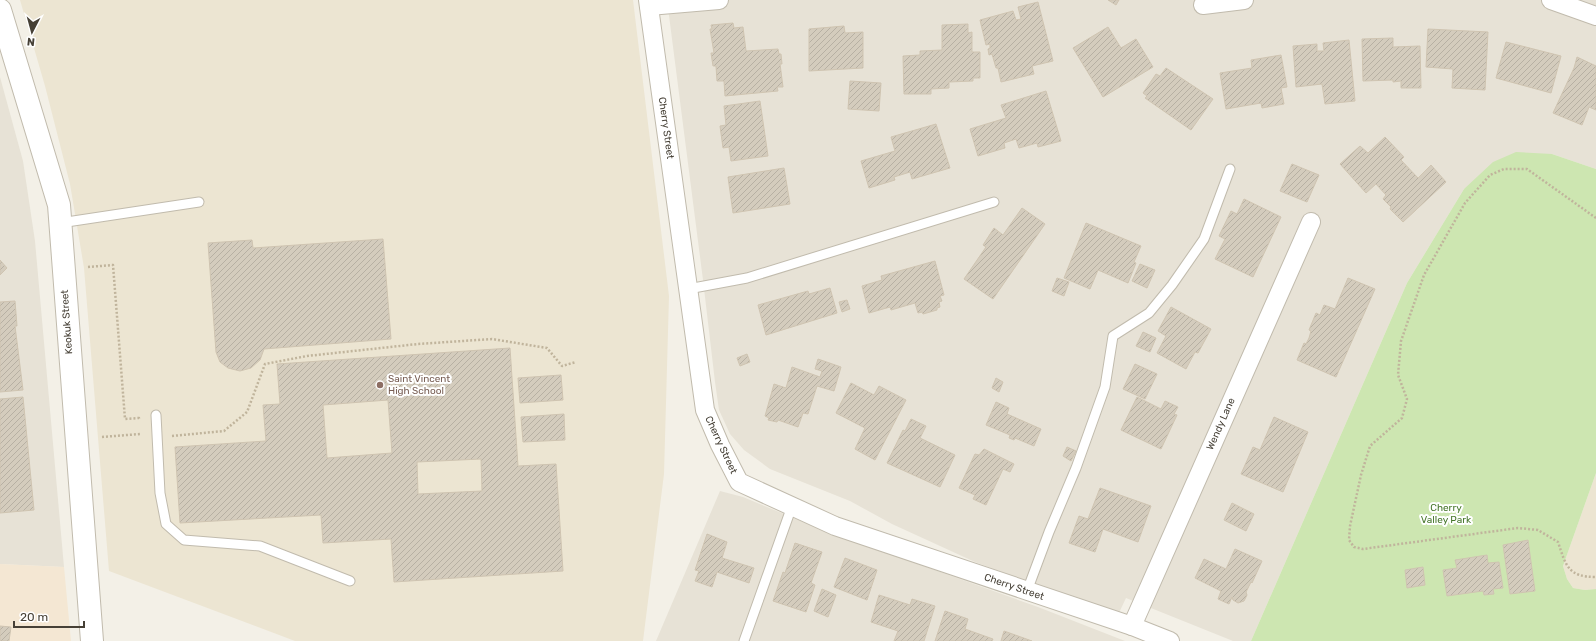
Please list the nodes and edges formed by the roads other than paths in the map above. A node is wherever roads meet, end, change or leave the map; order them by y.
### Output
1 (719, 0) edge
2 (1244, 0) edge
3 (1551, 0) edge
4 (649, 3) edge
5 (1203, 5) dead end
6 (0, 10) edge
7 (1596, 16) edge
8 (1230, 169) dead end
9 (199, 202) dead end
10 (994, 202) dead end
11 (1311, 222) dead end
12 (60, 223) junction
13 (688, 289) junction
14 (156, 415) dead end
15 (792, 506) junction
16 (350, 581) dead end
17 (1027, 591) junction
18 (1132, 626) junction
19 (92, 641) edge
20 (744, 641) edge
21 (1170, 641) edge

1 - 4 street
2 - 5 street
3 - 7 street
4 - 13 street, Cherry Street
6 - 12 street, Keokuk Street
8 - 17 lane
9 - 12 lane
10 - 13 lane
11 - 18 street, Wendy Lane
12 - 19 street, Keokuk Street
13 - 15 street, Cherry Street
14 - 16 lane
15 - 17 street, Cherry Street
15 - 20 lane
17 - 18 street, Cherry Street
18 - 21 street, Cherry Street

